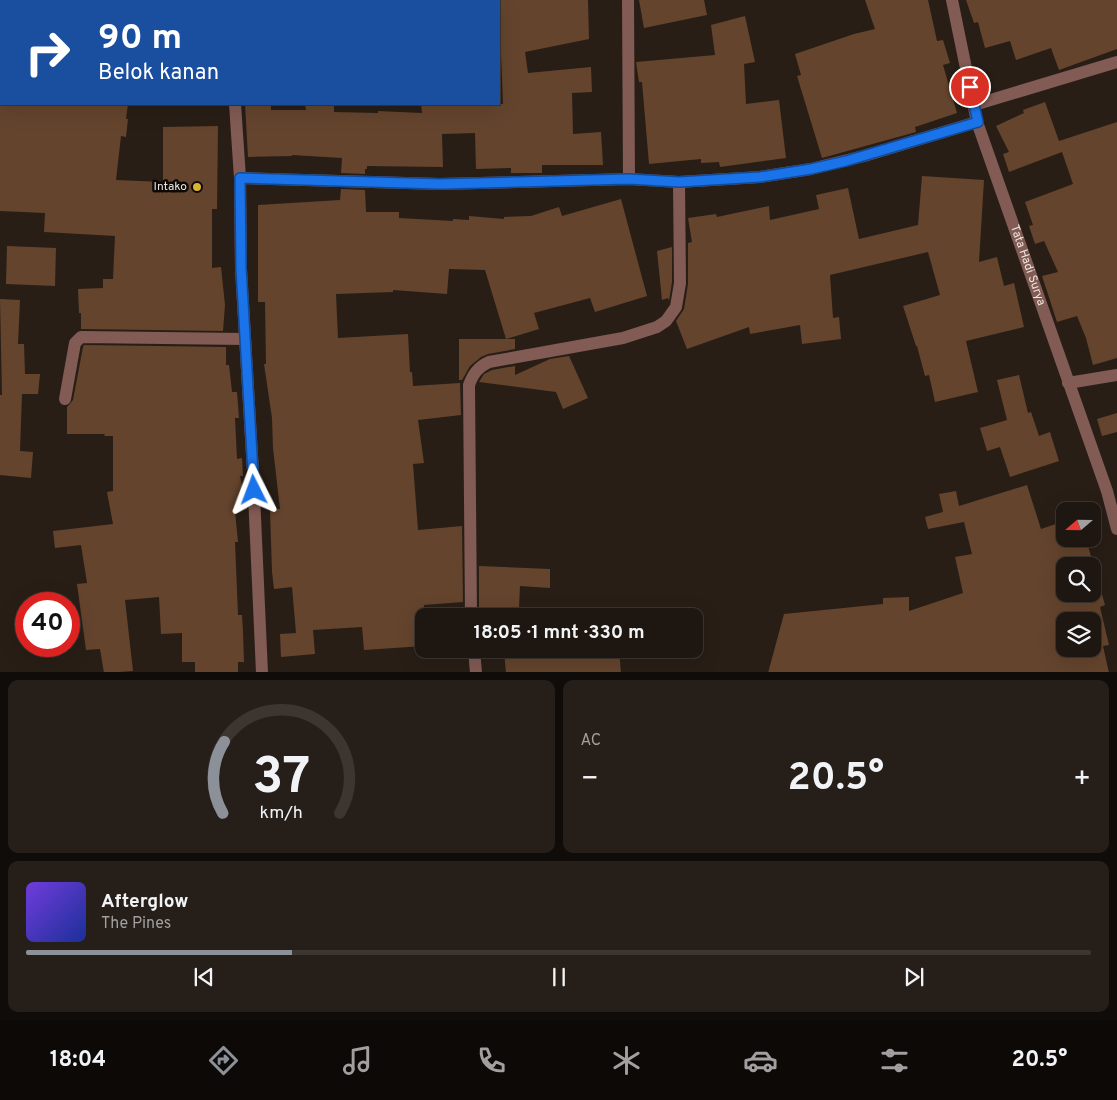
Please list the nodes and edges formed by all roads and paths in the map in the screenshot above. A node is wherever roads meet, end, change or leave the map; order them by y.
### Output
1 (628, 0) edge
2 (952, 0) edge
3 (1117, 62) edge
4 (235, 105) edge
5 (974, 105) junction
6 (978, 122) junction
7 (240, 178) junction
8 (629, 179) junction
9 (679, 182) junction
10 (244, 339) junction
11 (1117, 375) edge
12 (1068, 383) junction
13 (65, 399) dead end
14 (1112, 490) edge
15 (1117, 529) edge
16 (471, 608) edge
17 (475, 658) edge
18 (262, 672) edge
19 (476, 672) edge

1 - 8 street
2 - 5 street, Tata Hadi Surya
3 - 5 street
4 - 7 street
5 - 6 street, Tata Hadi Surya
6 - 9 street
6 - 12 street, Tata Hadi Surya
7 - 8 street
7 - 10 street
8 - 9 street
9 - 16 street
10 - 13 street
10 - 18 street
11 - 12 street
12 - 14 street, Tata Hadi Surya
14 - 15 street, Tata Hadi Surya
17 - 19 street

